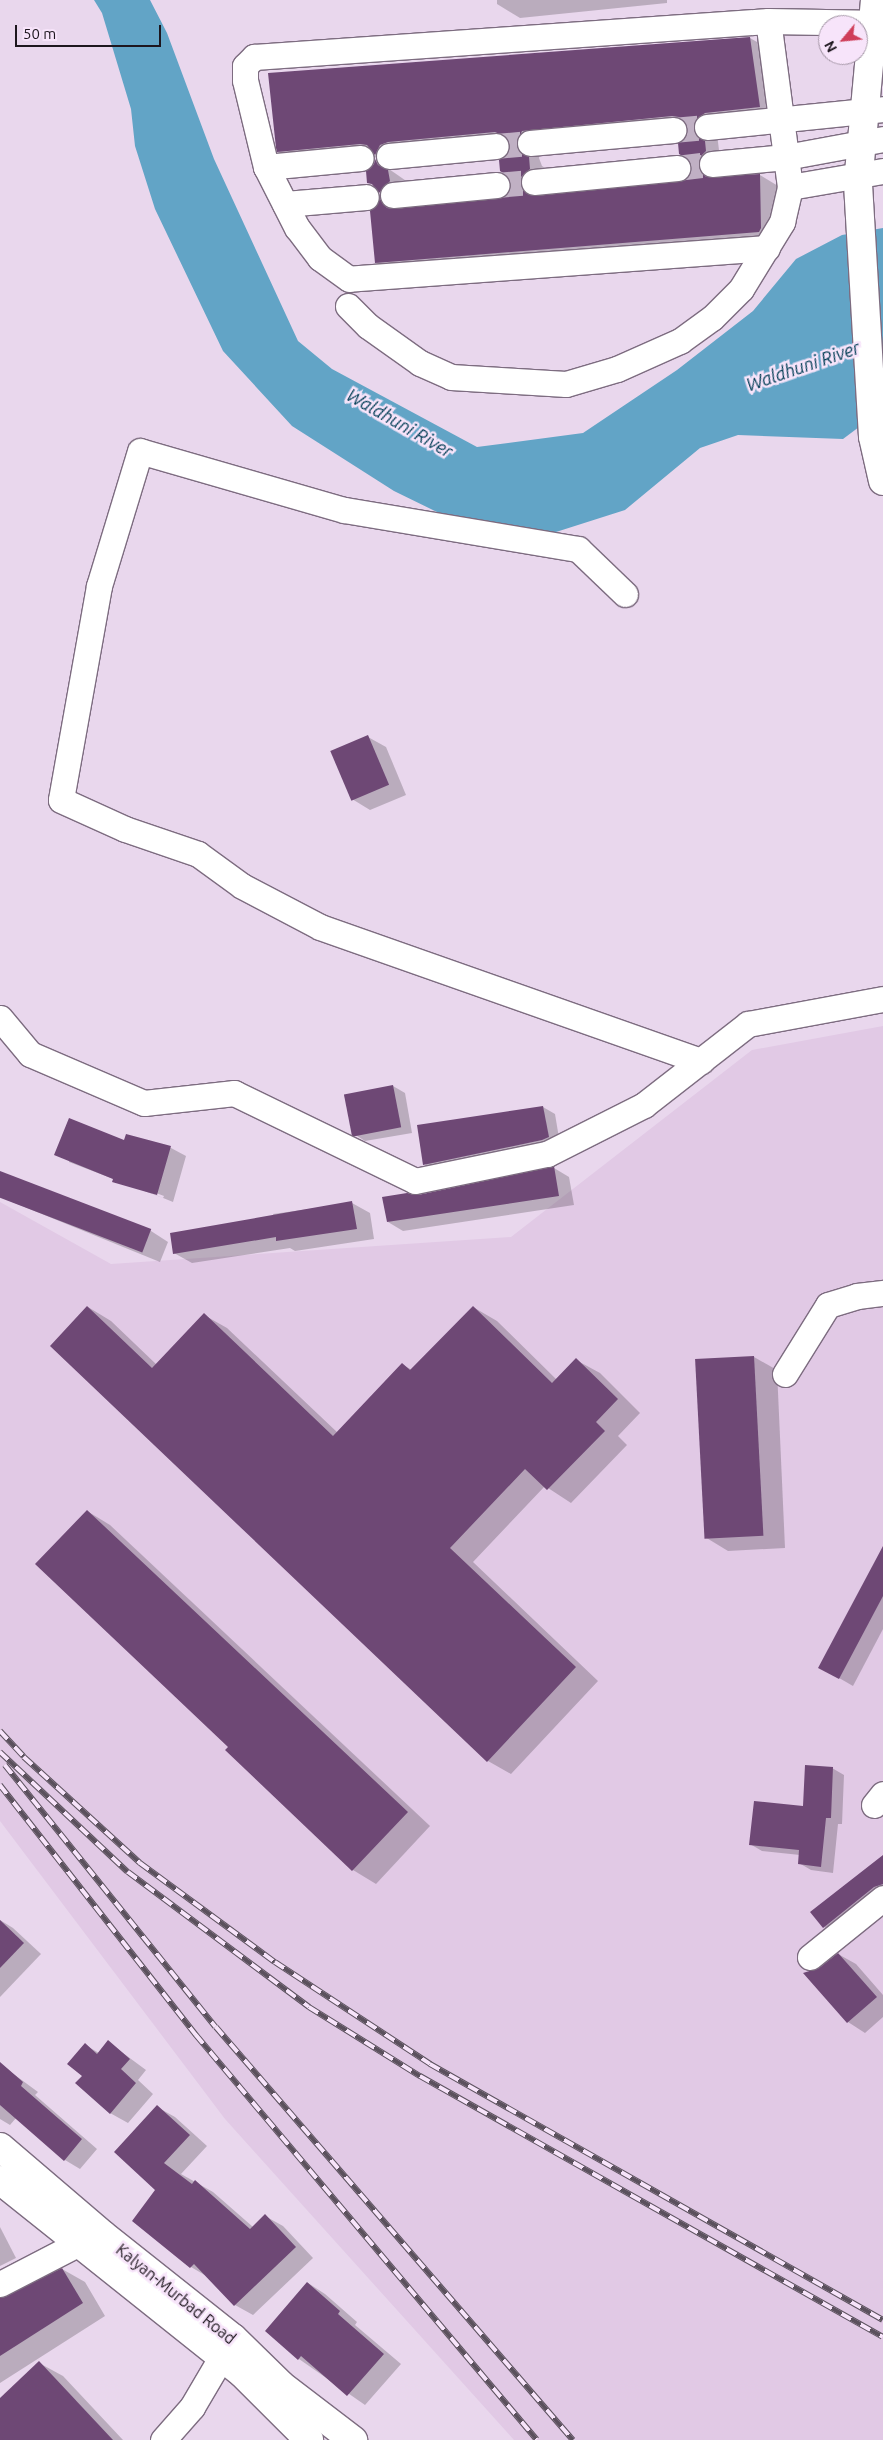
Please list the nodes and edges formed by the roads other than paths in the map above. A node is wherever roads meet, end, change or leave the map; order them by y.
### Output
1 (876, 9) edge
2 (768, 21) junction
3 (874, 110) edge
4 (781, 121) junction
5 (707, 127) tunnel mouth
6 (673, 130) tunnel mouth
7 (872, 141) edge
8 (530, 143) tunnel mouth
9 (496, 146) tunnel mouth
10 (389, 156) dead end
11 (786, 157) junction
12 (361, 158) dead end
13 (712, 164) tunnel mouth
14 (266, 167) junction
15 (677, 168) tunnel mouth
16 (866, 177) edge
17 (534, 182) tunnel mouth
18 (497, 185) tunnel mouth
19 (790, 187) junction
20 (393, 195) dead end
21 (366, 197) dead end
22 (285, 204) junction
23 (767, 248) junction
24 (348, 306) dead end
25 (883, 482) edge
26 (626, 594) dead end
27 (883, 999) edge
28 (0, 1018) edge
29 (700, 1061) junction
30 (883, 1293) edge
31 (785, 1374) dead end
32 (883, 1898) edge
33 (810, 1957) dead end
34 (0, 2147) edge
35 (4, 2188) edge
36 (86, 2235) junction
37 (0, 2284) edge
38 (227, 2348) junction
39 (163, 2440) edge
40 (309, 2440) edge
41 (353, 2440) edge

1 - 2 street
1 - 3 main road
2 - 4 street
2 - 14 street
3 - 4 street
3 - 7 main road
4 - 5 street
4 - 11 street
6 - 8 street
7 - 11 street
7 - 16 main road
9 - 10 street
11 - 13 street
11 - 19 street
12 - 14 street
14 - 22 street
15 - 17 street
16 - 19 street
16 - 25 main road
18 - 20 street
19 - 23 street
21 - 22 street
22 - 23 street
23 - 24 street
26 - 29 street
27 - 29 street
28 - 29 street
30 - 31 street
32 - 33 street
34 - 36 main road, Kalyan-Murbad Road
35 - 36 main road, Kalyan-Murbad Road
36 - 37 street
36 - 38 main road, Kalyan-Murbad Road
38 - 39 street
38 - 40 main road, Kalyan-Murbad Road
38 - 41 main road, Kalyan-Murbad Road

